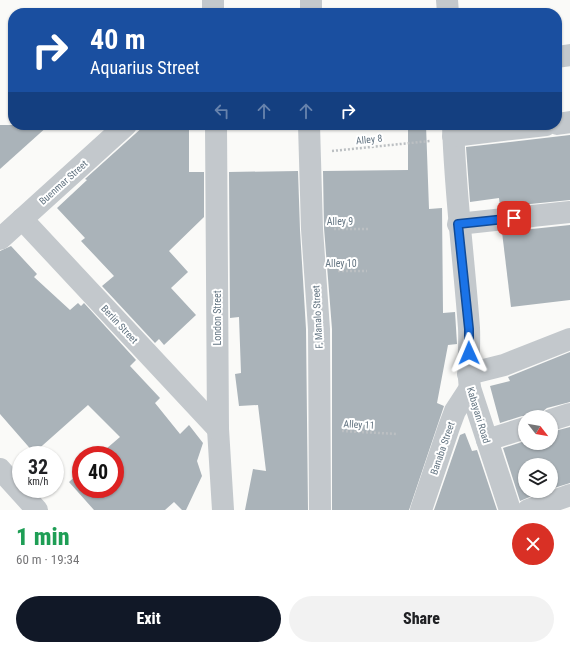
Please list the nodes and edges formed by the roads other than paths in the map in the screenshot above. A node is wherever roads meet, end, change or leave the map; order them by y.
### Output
1 (120, 130) edge
2 (216, 130) edge
3 (310, 130) edge
4 (488, 130) edge
5 (453, 133) edge
6 (570, 212) edge
7 (22, 219) junction
8 (458, 224) junction
9 (0, 239) edge
10 (570, 339) edge
11 (469, 381) junction
12 (570, 414) edge
13 (558, 418) edge
14 (218, 429) junction
15 (518, 430) edge
16 (487, 440) junction
17 (0, 469) edge
18 (570, 495) edge
19 (37, 510) edge
20 (223, 510) edge
21 (320, 510) edge
22 (421, 510) edge
23 (510, 510) edge
24 (528, 510) edge

1 - 7 street, Buenmar Street
2 - 14 street, London Street
3 - 21 street, F. Manalo Street
4 - 5 street
5 - 8 street, Kabayani Road
6 - 8 street
7 - 9 street, Buenmar Street
7 - 14 street, Berlin Street
8 - 11 street, Kabayani Road
10 - 11 street
11 - 16 street, Kabayani Road
11 - 22 street, Banaba Street
12 - 13 street
14 - 20 street, London Street
15 - 16 street
16 - 23 street, Kabayani Road
17 - 19 street
18 - 24 street

